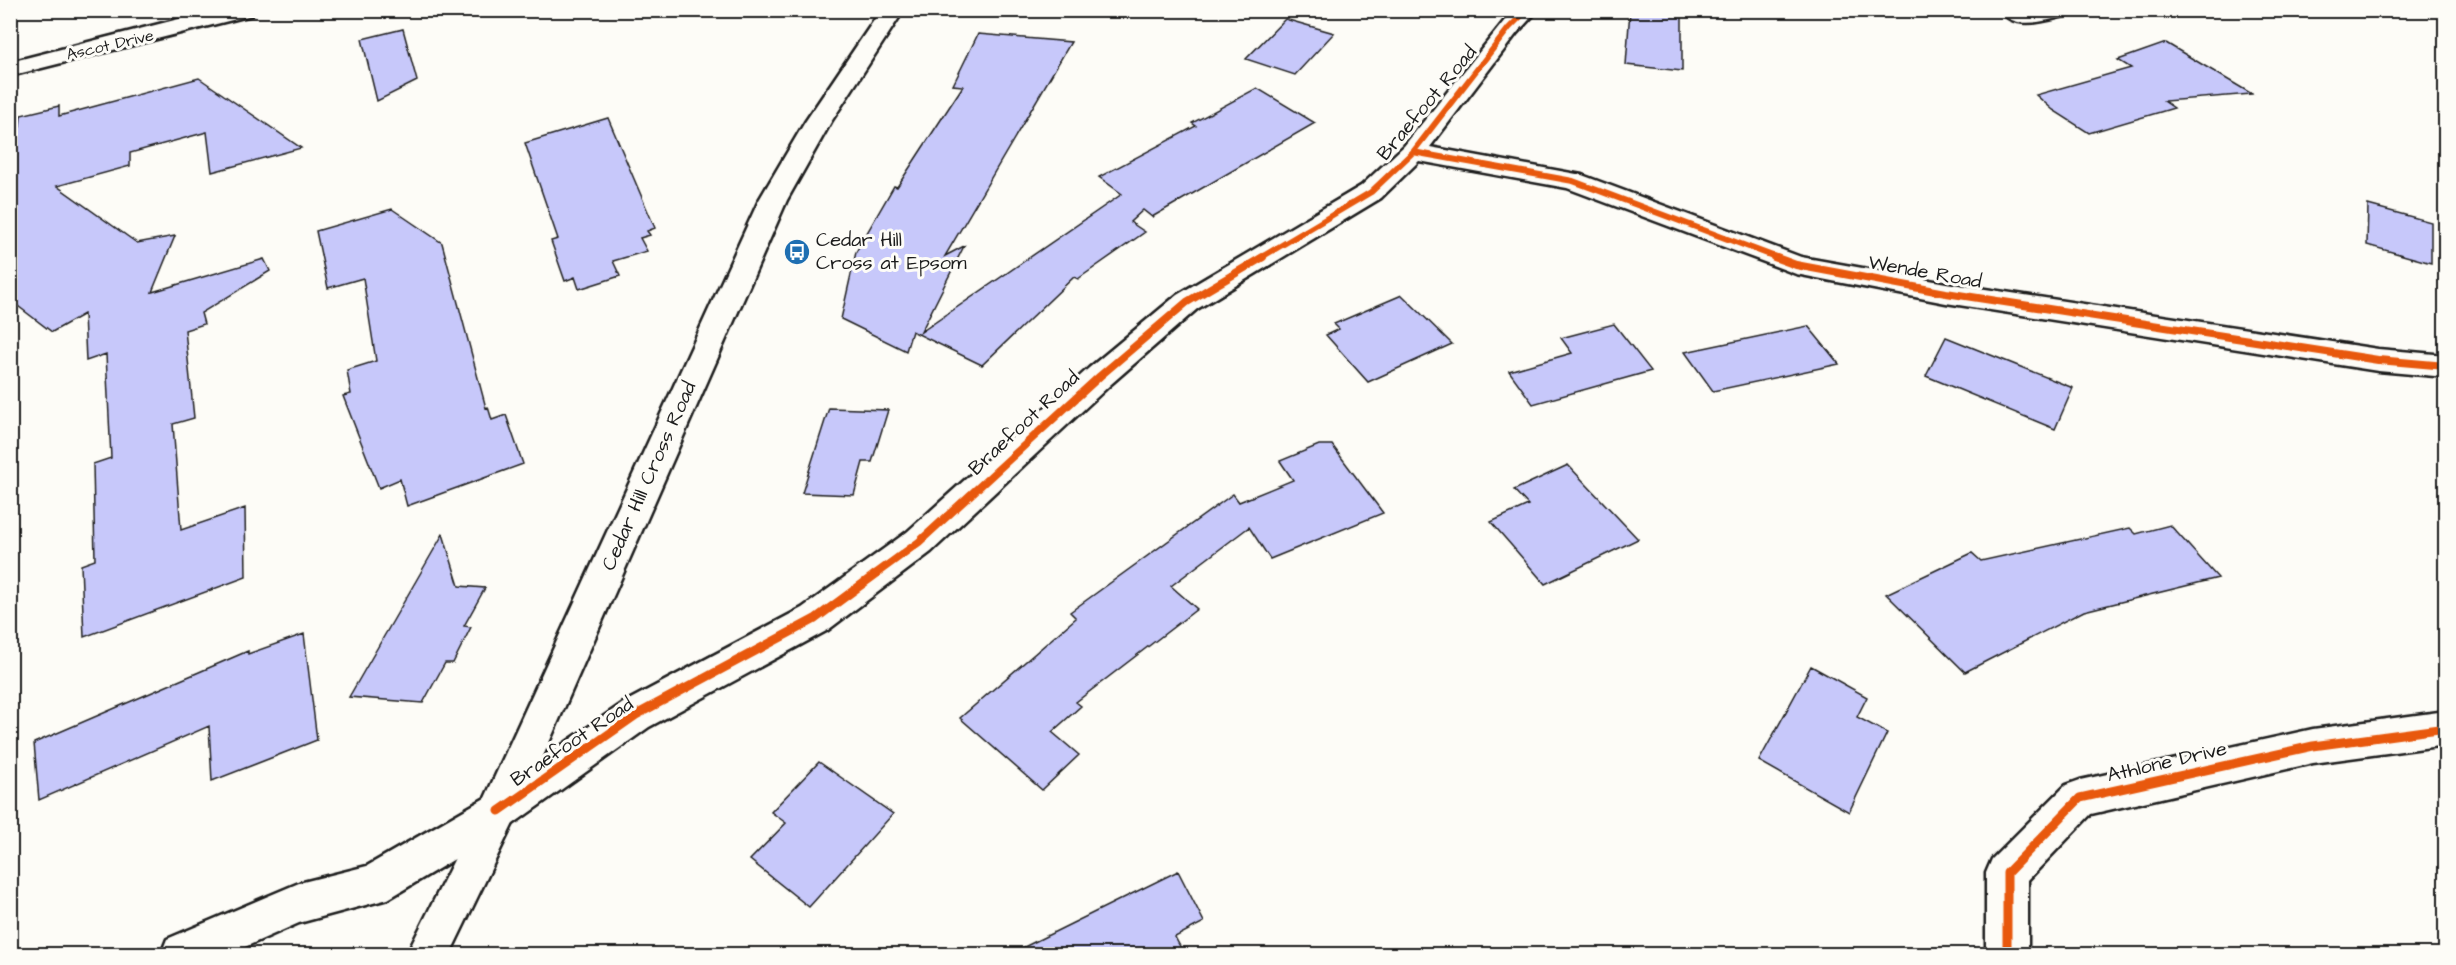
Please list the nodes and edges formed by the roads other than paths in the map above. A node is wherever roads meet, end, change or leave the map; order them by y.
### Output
1 (244, 10) edge
2 (892, 10) edge
3 (1527, 10) edge
4 (2011, 10) edge
5 (2060, 10) edge
6 (10, 69) edge
7 (1413, 152) junction
8 (2445, 366) edge
9 (2445, 728) edge
10 (500, 811) junction
11 (182, 954) edge
12 (428, 954) edge
13 (2007, 954) edge

1 - 6 street, Ascot Drive
2 - 10 street, Cedar Hill Cross Road
3 - 7 street, Braefoot Road
4 - 5 street
7 - 8 street, Wende Road
7 - 10 street, Braefoot Road
9 - 13 street, Athlone Drive
10 - 11 street, Braefoot Road
10 - 12 street, Cedar Hill Cross Road

